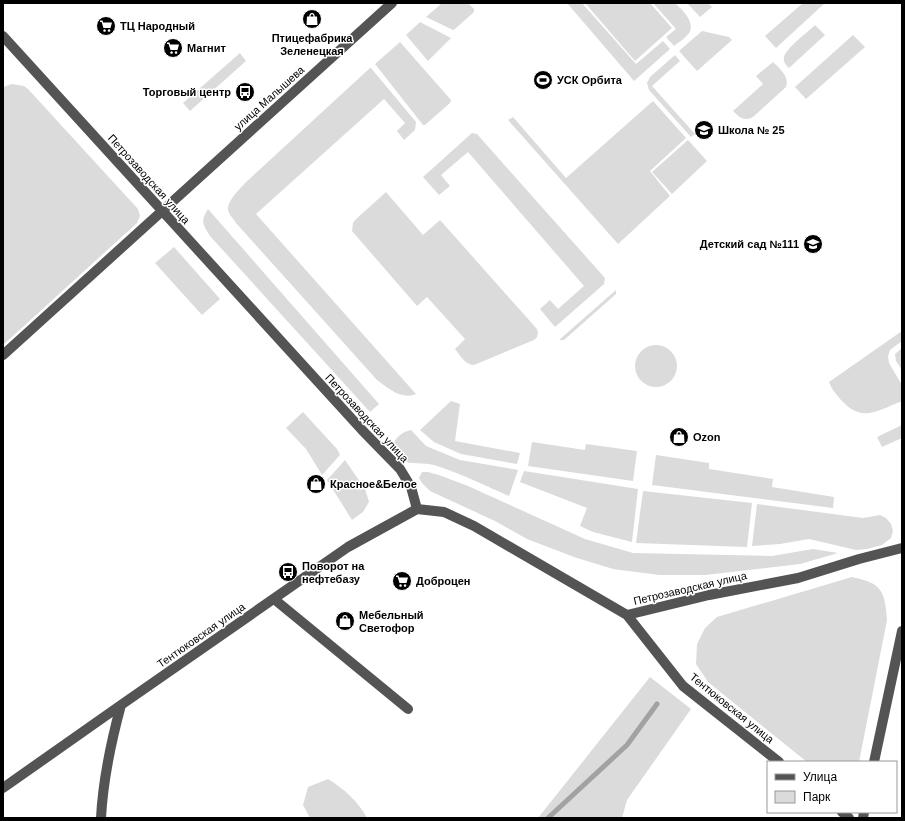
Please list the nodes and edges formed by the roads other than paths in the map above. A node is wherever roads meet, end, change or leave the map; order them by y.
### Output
1 (392, 3) edge
2 (3, 36) edge
3 (161, 211) junction
4 (3, 355) edge
5 (417, 509) junction
6 (902, 548) edge
7 (274, 599) junction
8 (627, 615) junction
9 (902, 630) edge
10 (121, 705) junction
11 (408, 709) dead end
12 (778, 761) edge
13 (874, 761) edge
14 (3, 788) edge
15 (101, 818) edge

1 - 3 street, улица Малышева
2 - 3 street, Петрозаводская улица
3 - 4 street, улица Малышева
3 - 5 street, Петрозаводская улица
5 - 7 street, Тентюковская улица
5 - 8 street, Петрозаводская улица
6 - 8 street, Петрозаводская улица
7 - 10 street, Тентюковская улица
7 - 11 street
8 - 12 street, Тентюковская улица
9 - 13 street
10 - 14 street, Тентюковская улица
10 - 15 street

